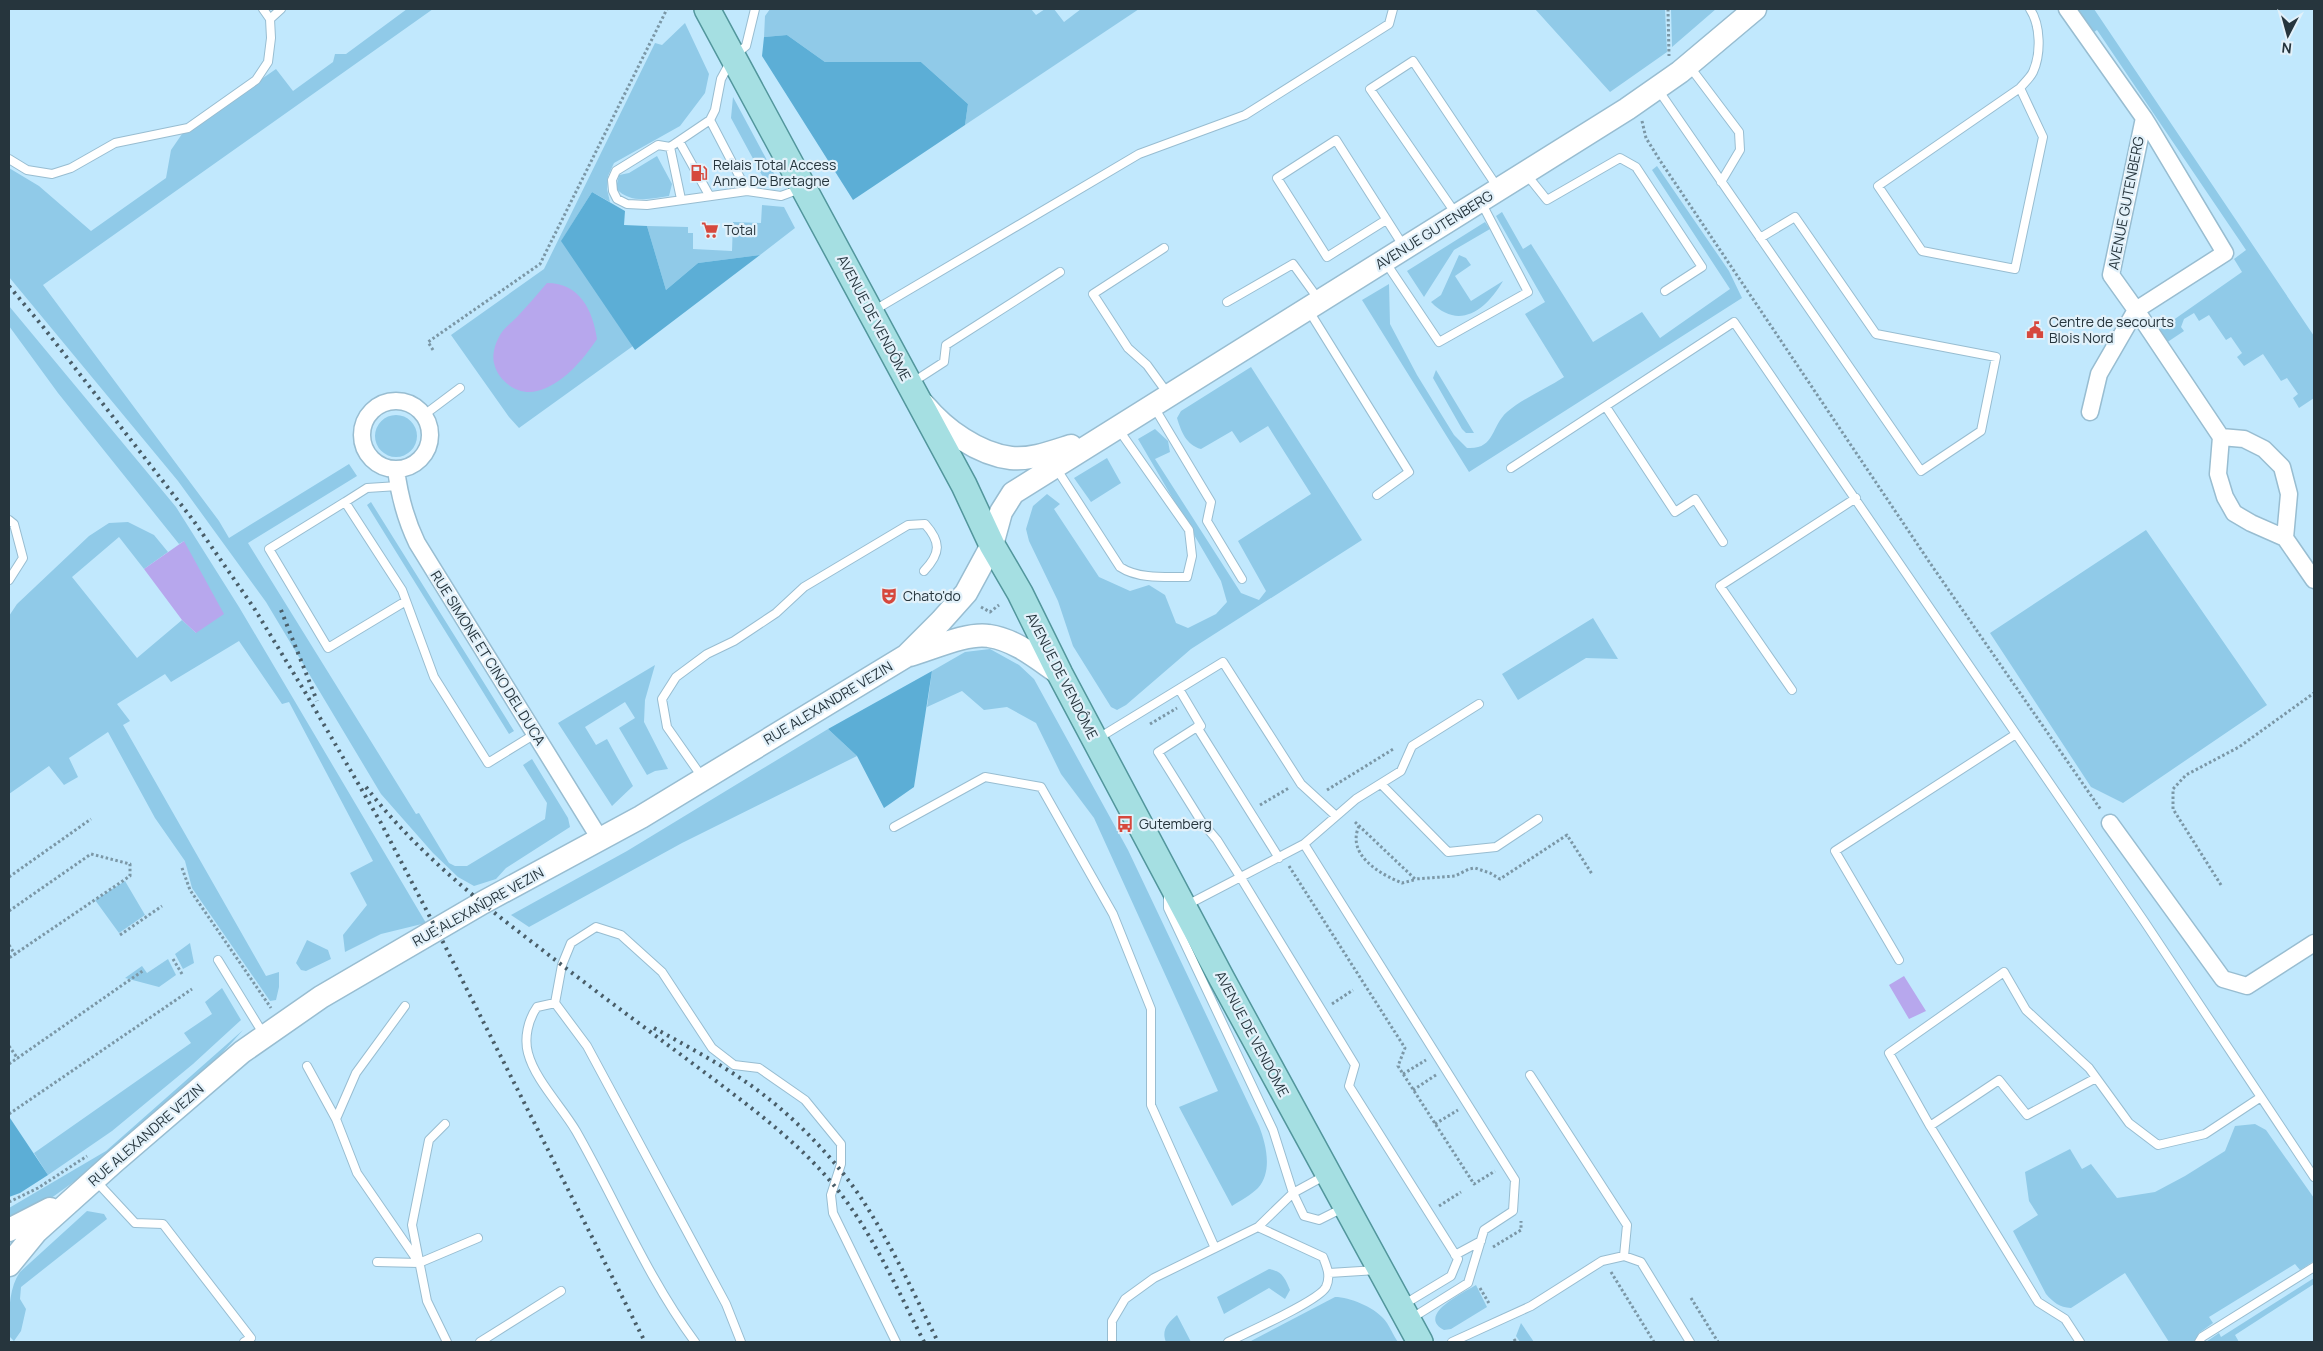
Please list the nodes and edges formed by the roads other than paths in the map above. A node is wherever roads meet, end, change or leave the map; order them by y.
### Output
1 (263, 9) edge
2 (281, 9) edge
3 (707, 9) edge
4 (755, 9) edge
5 (1393, 9) edge
6 (1754, 9) edge
7 (2030, 9) edge
8 (2067, 9) edge
9 (270, 19) junction
10 (734, 57) junction
11 (1689, 65) junction
12 (1663, 84) junction
13 (2020, 88) junction
14 (710, 120) junction
15 (2146, 122) junction
16 (679, 141) junction
17 (670, 147) junction
18 (9, 159) edge
19 (1526, 173) junction
20 (1722, 182) junction
21 (804, 188) junction
22 (747, 190) junction
23 (1499, 190) junction
24 (709, 195) junction
25 (681, 199) junction
26 (1480, 201) junction
27 (1458, 216) junction
28 (1386, 220) junction
29 (1760, 238) junction
30 (1164, 248) dead end
31 (1406, 248) junction
32 (1385, 261) junction
33 (1060, 272) dead end
34 (1665, 291) dead end
35 (1227, 302) dead end
36 (1314, 306) junction
37 (2136, 310) junction
38 (872, 312) junction
39 (909, 384) junction
40 (460, 388) dead end
41 (1161, 401) junction
42 (1606, 406) junction
43 (2090, 412) dead end
44 (424, 414) junction
45 (1110, 432) junction
46 (2221, 437) junction
47 (1055, 466) junction
48 (1511, 468) dead end
49 (396, 469) junction
50 (398, 486) junction
51 (1377, 495) dead end
52 (1856, 498) junction
53 (345, 502) junction
54 (9, 520) edge
55 (2285, 538) junction
56 (1723, 542) dead end
57 (992, 545) junction
58 (924, 571) dead end
59 (1242, 578) dead end
60 (9, 580) edge
61 (2314, 580) edge
62 (406, 601) junction
63 (906, 656) junction
64 (1060, 674) junction
65 (1179, 690) junction
66 (1792, 690) dead end
67 (1479, 704) dead end
68 (1197, 728) junction
69 (535, 734) junction
70 (2016, 734) junction
71 (1095, 740) junction
72 (703, 779) junction
73 (1381, 784) junction
74 (1336, 816) junction
75 (1538, 819) dead end
76 (2110, 823) road end
77 (894, 827) dead end
78 (600, 839) junction
79 (1304, 844) junction
80 (1279, 858) junction
81 (1168, 877) junction
82 (1240, 878) junction
83 (1184, 907) junction
84 (2314, 942) edge
85 (218, 960) dead end
86 (1899, 960) dead end
87 (554, 1003) junction
88 (405, 1006) dead end
89 (265, 1036) junction
90 (308, 1066) dead end
91 (1530, 1075) dead end
92 (2096, 1078) junction
93 (2261, 1096) junction
94 (336, 1119) junction
95 (445, 1124) dead end
96 (1930, 1126) junction
97 (1328, 1174) junction
98 (2314, 1177) edge
99 (95, 1179) junction
100 (1293, 1193) junction
101 (77, 1195) junction
102 (1346, 1207) junction
103 (1258, 1227) junction
104 (9, 1230) edge
105 (478, 1238) dead end
106 (1481, 1241) junction
107 (1215, 1248) junction
108 (1455, 1255) junction
109 (1624, 1256) junction
110 (377, 1262) dead end
111 (419, 1263) junction
112 (9, 1264) edge
113 (2314, 1267) edge
114 (1381, 1270) junction
115 (1329, 1272) junction
116 (561, 1291) dead end
117 (1404, 1314) junction
118 (244, 1342) edge
119 (447, 1342) edge
120 (480, 1342) edge
121 (695, 1342) edge
122 (741, 1342) edge
123 (896, 1342) edge
124 (1112, 1342) edge
125 (1228, 1342) edge
126 (1420, 1342) edge
127 (1452, 1342) edge
128 (1690, 1342) edge
129 (2080, 1342) edge
130 (2199, 1342) edge

1 - 9 lane
2 - 9 lane
3 - 10 main road, AVENUE DE VENDÔME
4 - 10 lane
5 - 38 lane
6 - 11 street, AVENUE GUTENBERG
7 - 13 lane
8 - 15 street, AVENUE GUTENBERG
9 - 18 lane
10 - 14 lane
10 - 21 main road, AVENUE DE VENDÔME
11 - 12 street, AVENUE GUTENBERG
11 - 20 lane
12 - 19 street, AVENUE GUTENBERG
12 - 20 lane
13 - 13 lane
14 - 16 lane
14 - 22 lane
15 - 37 street, AVENUE GUTENBERG
15 - 37 street, AVENUE GUTENBERG
16 - 17 lane
16 - 24 lane
17 - 25 lane
17 - 25 lane
19 - 23 street, AVENUE GUTENBERG
19 - 34 lane
20 - 29 lane
21 - 22 lane
21 - 38 main road, AVENUE DE VENDÔME
22 - 24 lane
23 - 26 street, AVENUE GUTENBERG
23 - 27 lane
24 - 25 lane
26 - 27 street, AVENUE GUTENBERG
26 - 32 lane
27 - 31 street, AVENUE GUTENBERG
28 - 28 lane
28 - 31 lane
29 - 29 lane
30 - 41 lane
31 - 32 street, AVENUE GUTENBERG
32 - 36 street, AVENUE GUTENBERG
33 - 39 lane
35 - 36 lane
36 - 41 street, AVENUE GUTENBERG
36 - 51 lane
37 - 43 street, AVENUE GUTENBERG
37 - 46 street, AVENUE GUTENBERG
38 - 39 main road, AVENUE DE VENDÔME
39 - 45 street, AVENUE GUTENBERG
39 - 57 main road, AVENUE DE VENDÔME
40 - 44 lane
41 - 45 street, AVENUE GUTENBERG
41 - 59 lane
42 - 48 lane
42 - 52 lane
42 - 56 lane
44 - 49 street
44 - 49 street
45 - 47 street, AVENUE GUTENBERG
45 - 47 lane
46 - 55 street
46 - 55 street
47 - 57 street, AVENUE GUTENBERG
49 - 50 street, RUE SIMONE ET CINO DEL DUCA
50 - 53 lane
50 - 69 street, RUE SIMONE ET CINO DEL DUCA
52 - 66 lane
52 - 70 lane
53 - 62 lane
53 - 62 lane
54 - 60 lane
55 - 61 street
57 - 63 street, RUE ALEXANDRE VEZIN
57 - 64 main road, AVENUE DE VENDÔME
58 - 72 lane
62 - 69 lane
63 - 64 street, RUE ALEXANDRE VEZIN
63 - 72 street, RUE ALEXANDRE VEZIN
64 - 71 main road, AVENUE DE VENDÔME
65 - 68 lane
65 - 71 lane
65 - 74 lane
67 - 73 lane
68 - 80 lane
68 - 82 lane
69 - 78 street, RUE SIMONE ET CINO DEL DUCA
70 - 86 lane
70 - 93 lane
71 - 81 main road, AVENUE DE VENDÔME
72 - 78 street, RUE ALEXANDRE VEZIN
73 - 74 lane
73 - 75 lane
74 - 79 lane
76 - 84 street
77 - 107 lane
78 - 89 street, RUE ALEXANDRE VEZIN
79 - 80 lane
79 - 106 lane
80 - 82 lane
81 - 83 main road, AVENUE DE VENDÔME
81 - 100 lane
82 - 83 lane
82 - 108 lane
83 - 97 main road, AVENUE DE VENDÔME
85 - 89 lane
87 - 121 lane
87 - 122 lane
87 - 123 lane
88 - 94 lane
89 - 99 street, RUE ALEXANDRE VEZIN
90 - 94 lane
91 - 109 lane
92 - 93 lane
92 - 96 lane
92 - 96 lane
93 - 98 lane
94 - 111 lane
95 - 111 lane
96 - 129 lane
97 - 100 lane
97 - 102 main road, AVENUE DE VENDÔME
99 - 101 street, RUE ALEXANDRE VEZIN
99 - 118 lane
100 - 102 lane
100 - 103 lane
101 - 104 street, RUE ALEXANDRE VEZIN
101 - 112 street, RUE ALEXANDRE VEZIN
102 - 114 main road, AVENUE DE VENDÔME
103 - 107 lane
103 - 115 lane
105 - 111 lane
106 - 108 lane
106 - 117 lane
107 - 124 lane
108 - 117 lane
109 - 127 lane
109 - 128 lane
110 - 111 lane
111 - 119 lane
113 - 130 lane
114 - 115 lane
114 - 117 main road, AVENUE DE VENDÔME
115 - 125 lane
116 - 120 lane
117 - 126 main road, AVENUE DE VENDÔME

